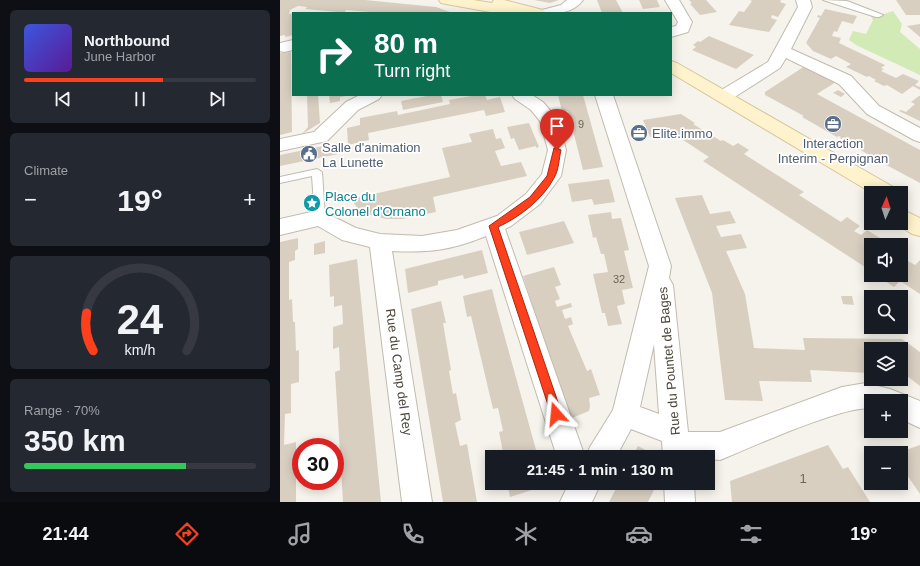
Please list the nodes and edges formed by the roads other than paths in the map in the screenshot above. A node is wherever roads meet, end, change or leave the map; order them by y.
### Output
1 (446, 0) edge
2 (478, 0) edge
3 (576, 0) edge
4 (672, 0) edge
5 (803, 0) edge
6 (827, 0) edge
7 (508, 12) edge
8 (534, 12) edge
9 (551, 12) edge
10 (580, 12) edge
11 (879, 15) dead end
12 (672, 32) edge
13 (783, 51) junction
14 (672, 67) edge
15 (672, 79) edge
16 (370, 96) edge
17 (522, 96) edge
18 (604, 96) edge
19 (724, 96) junction
20 (920, 136) edge
21 (280, 145) edge
22 (280, 180) edge
23 (876, 186) edge
24 (864, 195) edge
25 (908, 205) edge
26 (920, 212) edge
27 (320, 218) junction
28 (908, 221) edge
29 (493, 226) junction
30 (280, 227) edge
31 (920, 228) edge
32 (380, 242) junction
33 (660, 266) junction
34 (864, 395) edge
35 (908, 409) edge
36 (625, 414) junction
37 (920, 415) edge
38 (676, 445) edge
39 (569, 450) edge
40 (604, 450) edge
41 (679, 490) edge
42 (417, 502) edge
43 (680, 502) edge

1 - 7 main road
2 - 8 main road
3 - 9 street
3 - 10 street
4 - 12 street
5 - 13 street
6 - 11 lane
13 - 19 street
13 - 20 street
14 - 19 main road
15 - 24 main road
16 - 21 street
17 - 29 street
18 - 33 street, Rue du Pountet de Bages
19 - 23 main road
22 - 27 lane
25 - 26 main road
27 - 30 street
27 - 32 street
28 - 31 main road
29 - 32 street
29 - 39 street
32 - 42 street, Rue du Camp del Rey
33 - 36 street
33 - 38 street, Rue du Pountet de Bages
34 - 38 street
35 - 37 street
36 - 38 street
36 - 40 street
41 - 43 street

